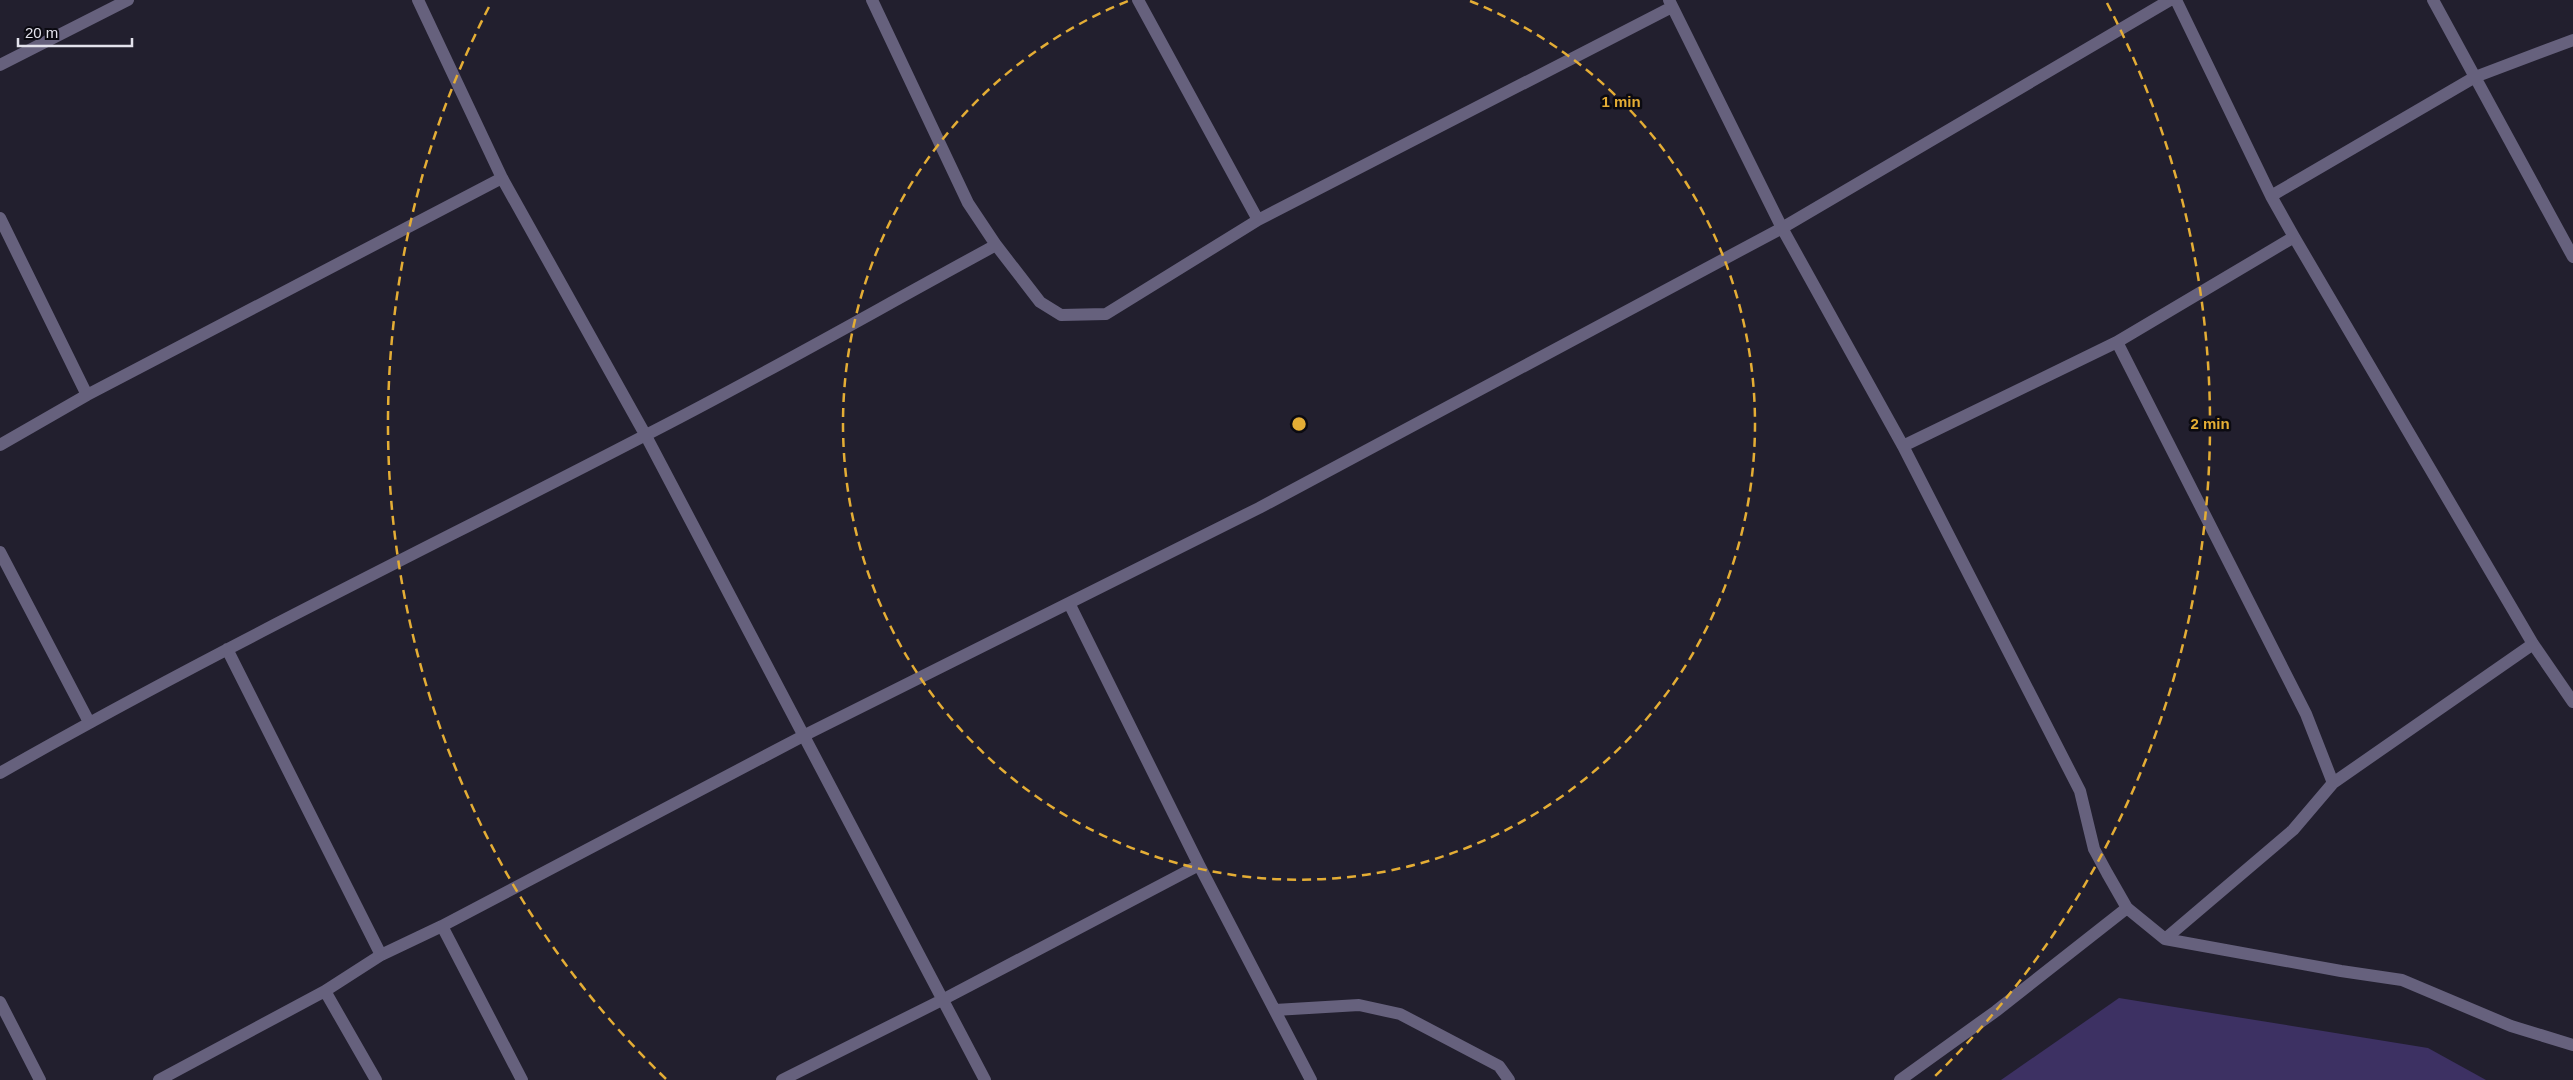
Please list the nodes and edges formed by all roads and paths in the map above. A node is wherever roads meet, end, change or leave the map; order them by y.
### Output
1 (128, 0) edge
2 (418, 0) edge
3 (872, 0) edge
4 (1138, 0) edge
5 (2170, 0) edge
6 (2176, 0) edge
7 (2433, 0) edge
8 (1671, 4) edge
9 (2573, 40) edge
10 (0, 65) edge
11 (2475, 77) junction
12 (502, 178) junction
13 (2271, 196) junction
14 (0, 218) edge
15 (1258, 220) junction
16 (1782, 228) junction
17 (2294, 237) junction
18 (996, 246) junction
19 (2573, 257) edge
20 (2116, 342) junction
21 (87, 395) junction
22 (646, 436) junction
23 (0, 445) edge
24 (1903, 446) junction
25 (0, 552) edge
26 (1069, 603) junction
27 (2534, 644) junction
28 (228, 648) junction
29 (2573, 702) edge
30 (89, 722) junction
31 (805, 735) junction
32 (0, 773) edge
33 (2333, 783) junction
34 (1199, 865) junction
35 (2127, 908) junction
36 (442, 926) junction
37 (2165, 939) junction
38 (381, 955) junction
39 (325, 991) junction
40 (944, 999) junction
41 (0, 1002) edge
42 (1275, 1010) junction
43 (2573, 1044) edge
44 (40, 1080) edge
45 (159, 1080) edge
46 (376, 1080) edge
47 (522, 1080) edge
48 (782, 1080) edge
49 (985, 1080) edge
50 (1311, 1080) edge
51 (1509, 1080) edge
52 (1900, 1080) edge

1 - 10 street
2 - 12 street
3 - 18 street
4 - 15 street
5 - 16 street
6 - 13 street
7 - 11 street
8 - 15 street
8 - 16 street
9 - 11 street
11 - 13 street
11 - 19 street
12 - 21 street
12 - 22 street
13 - 17 street
14 - 21 street
15 - 18 street
16 - 24 street
16 - 26 street
17 - 20 street
17 - 27 street
18 - 22 street
20 - 24 street
20 - 33 street
21 - 23 street
22 - 28 street
22 - 31 street
24 - 35 street
25 - 30 street
26 - 31 street
26 - 34 street
27 - 29 street
27 - 33 street
28 - 30 street
28 - 38 street
30 - 32 street
31 - 36 street
31 - 40 street
33 - 37 street
34 - 40 street
34 - 42 street
35 - 37 street
35 - 52 street
36 - 38 street
36 - 47 street
37 - 43 street
38 - 39 street
39 - 45 street
39 - 46 street
40 - 48 street
40 - 49 street
41 - 44 street
42 - 50 street
42 - 51 street

